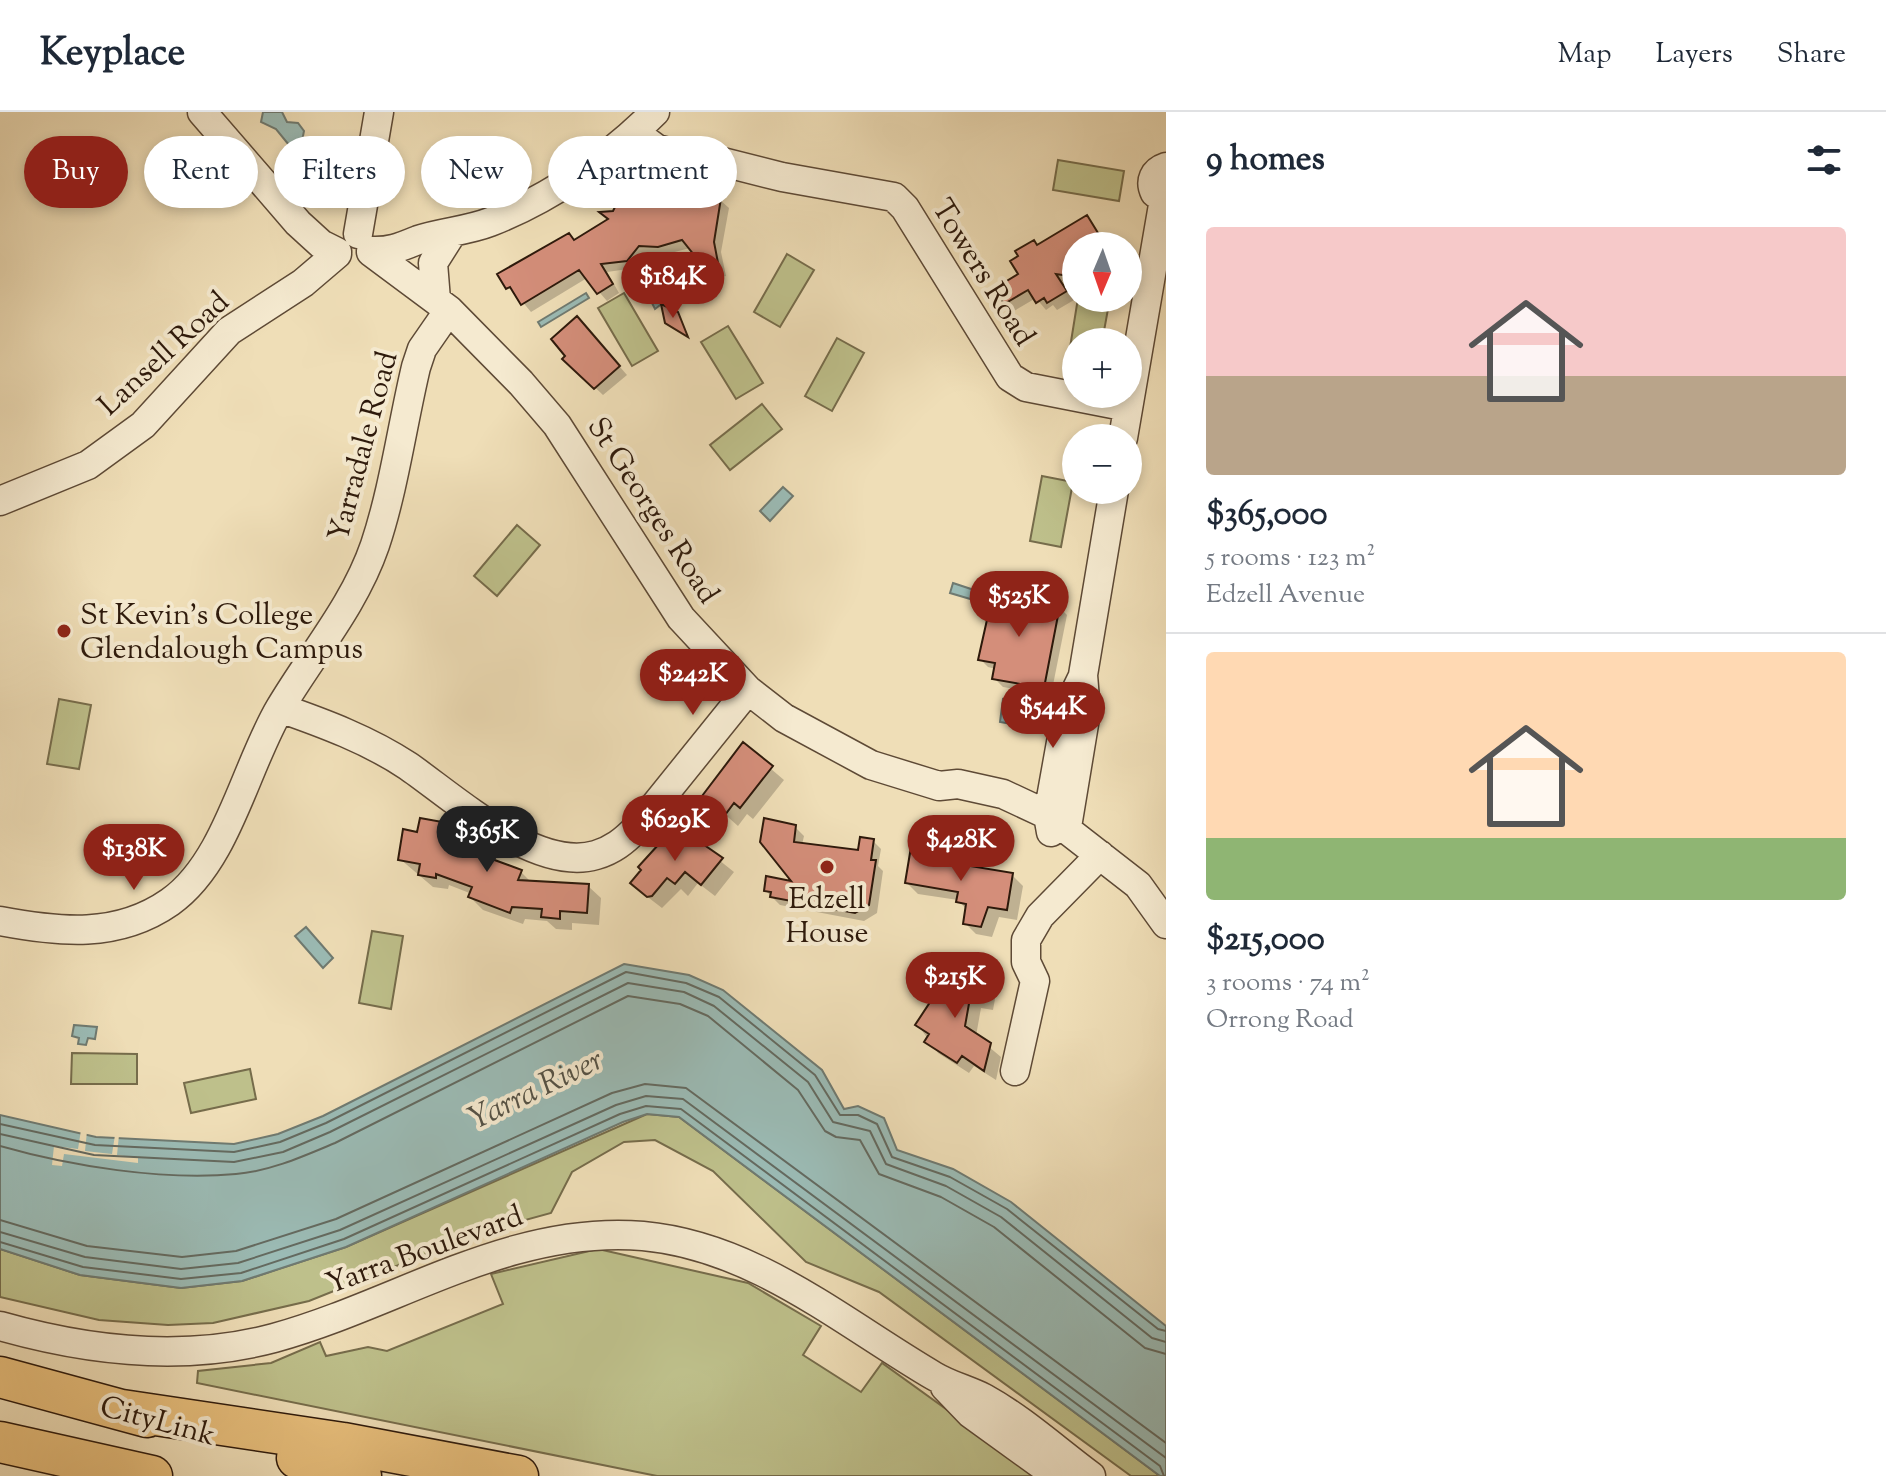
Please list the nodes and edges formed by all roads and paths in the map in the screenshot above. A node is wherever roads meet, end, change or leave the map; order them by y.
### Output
1 (202, 112) edge
2 (379, 112) edge
3 (647, 120) edge
4 (1166, 167) edge
5 (274, 191) edge
6 (1165, 200) edge
7 (288, 208) edge
8 (294, 208) edge
9 (298, 223) junction
10 (452, 233) junction
11 (355, 250) junction
12 (294, 288) junction
13 (434, 299) junction
14 (1142, 329) edge
15 (1062, 394) edge
16 (0, 501) edge
17 (1112, 504) edge
18 (748, 690) junction
19 (280, 708) junction
20 (1056, 827) junction
21 (1094, 861) junction
22 (1162, 920) edge
23 (0, 921) edge
24 (1015, 1071) dead end
25 (0, 1326) edge
26 (0, 1377) edge
27 (937, 1378) junction
28 (122, 1410) junction
29 (0, 1443) edge
30 (111, 1476) edge
31 (152, 1476) edge
32 (361, 1476) edge
33 (518, 1476) edge
34 (1057, 1476) edge
35 (1091, 1476) edge

1 - 5 street, St Georges Road
2 - 11 street
3 - 10 street
3 - 15 street, Towers Road
4 - 6 street
6 - 14 street
7 - 9 street, St Georges Road
8 - 11 street, St Georges Road
9 - 11 street, St Georges Road
9 - 12 street
10 - 11 street
10 - 13 street
11 - 12 street, Lansell Road
11 - 13 street, St Georges Road
12 - 16 street, Lansell Road
13 - 18 street, St Georges Road
13 - 19 street, Yarradale Road
17 - 20 street
18 - 19 street
18 - 20 street, St Georges Road
19 - 23 street, Yarradale Road
20 - 21 street, St Georges Road
21 - 22 street, St Georges Road
21 - 24 street
25 - 27 street, Yarra Boulevard
26 - 28 highway, CityLink
27 - 34 street, Yarra Boulevard
27 - 35 street, Yarra Boulevard
28 - 32 highway, CityLink
28 - 33 highway
29 - 30 highway
29 - 31 highway, CityLink

